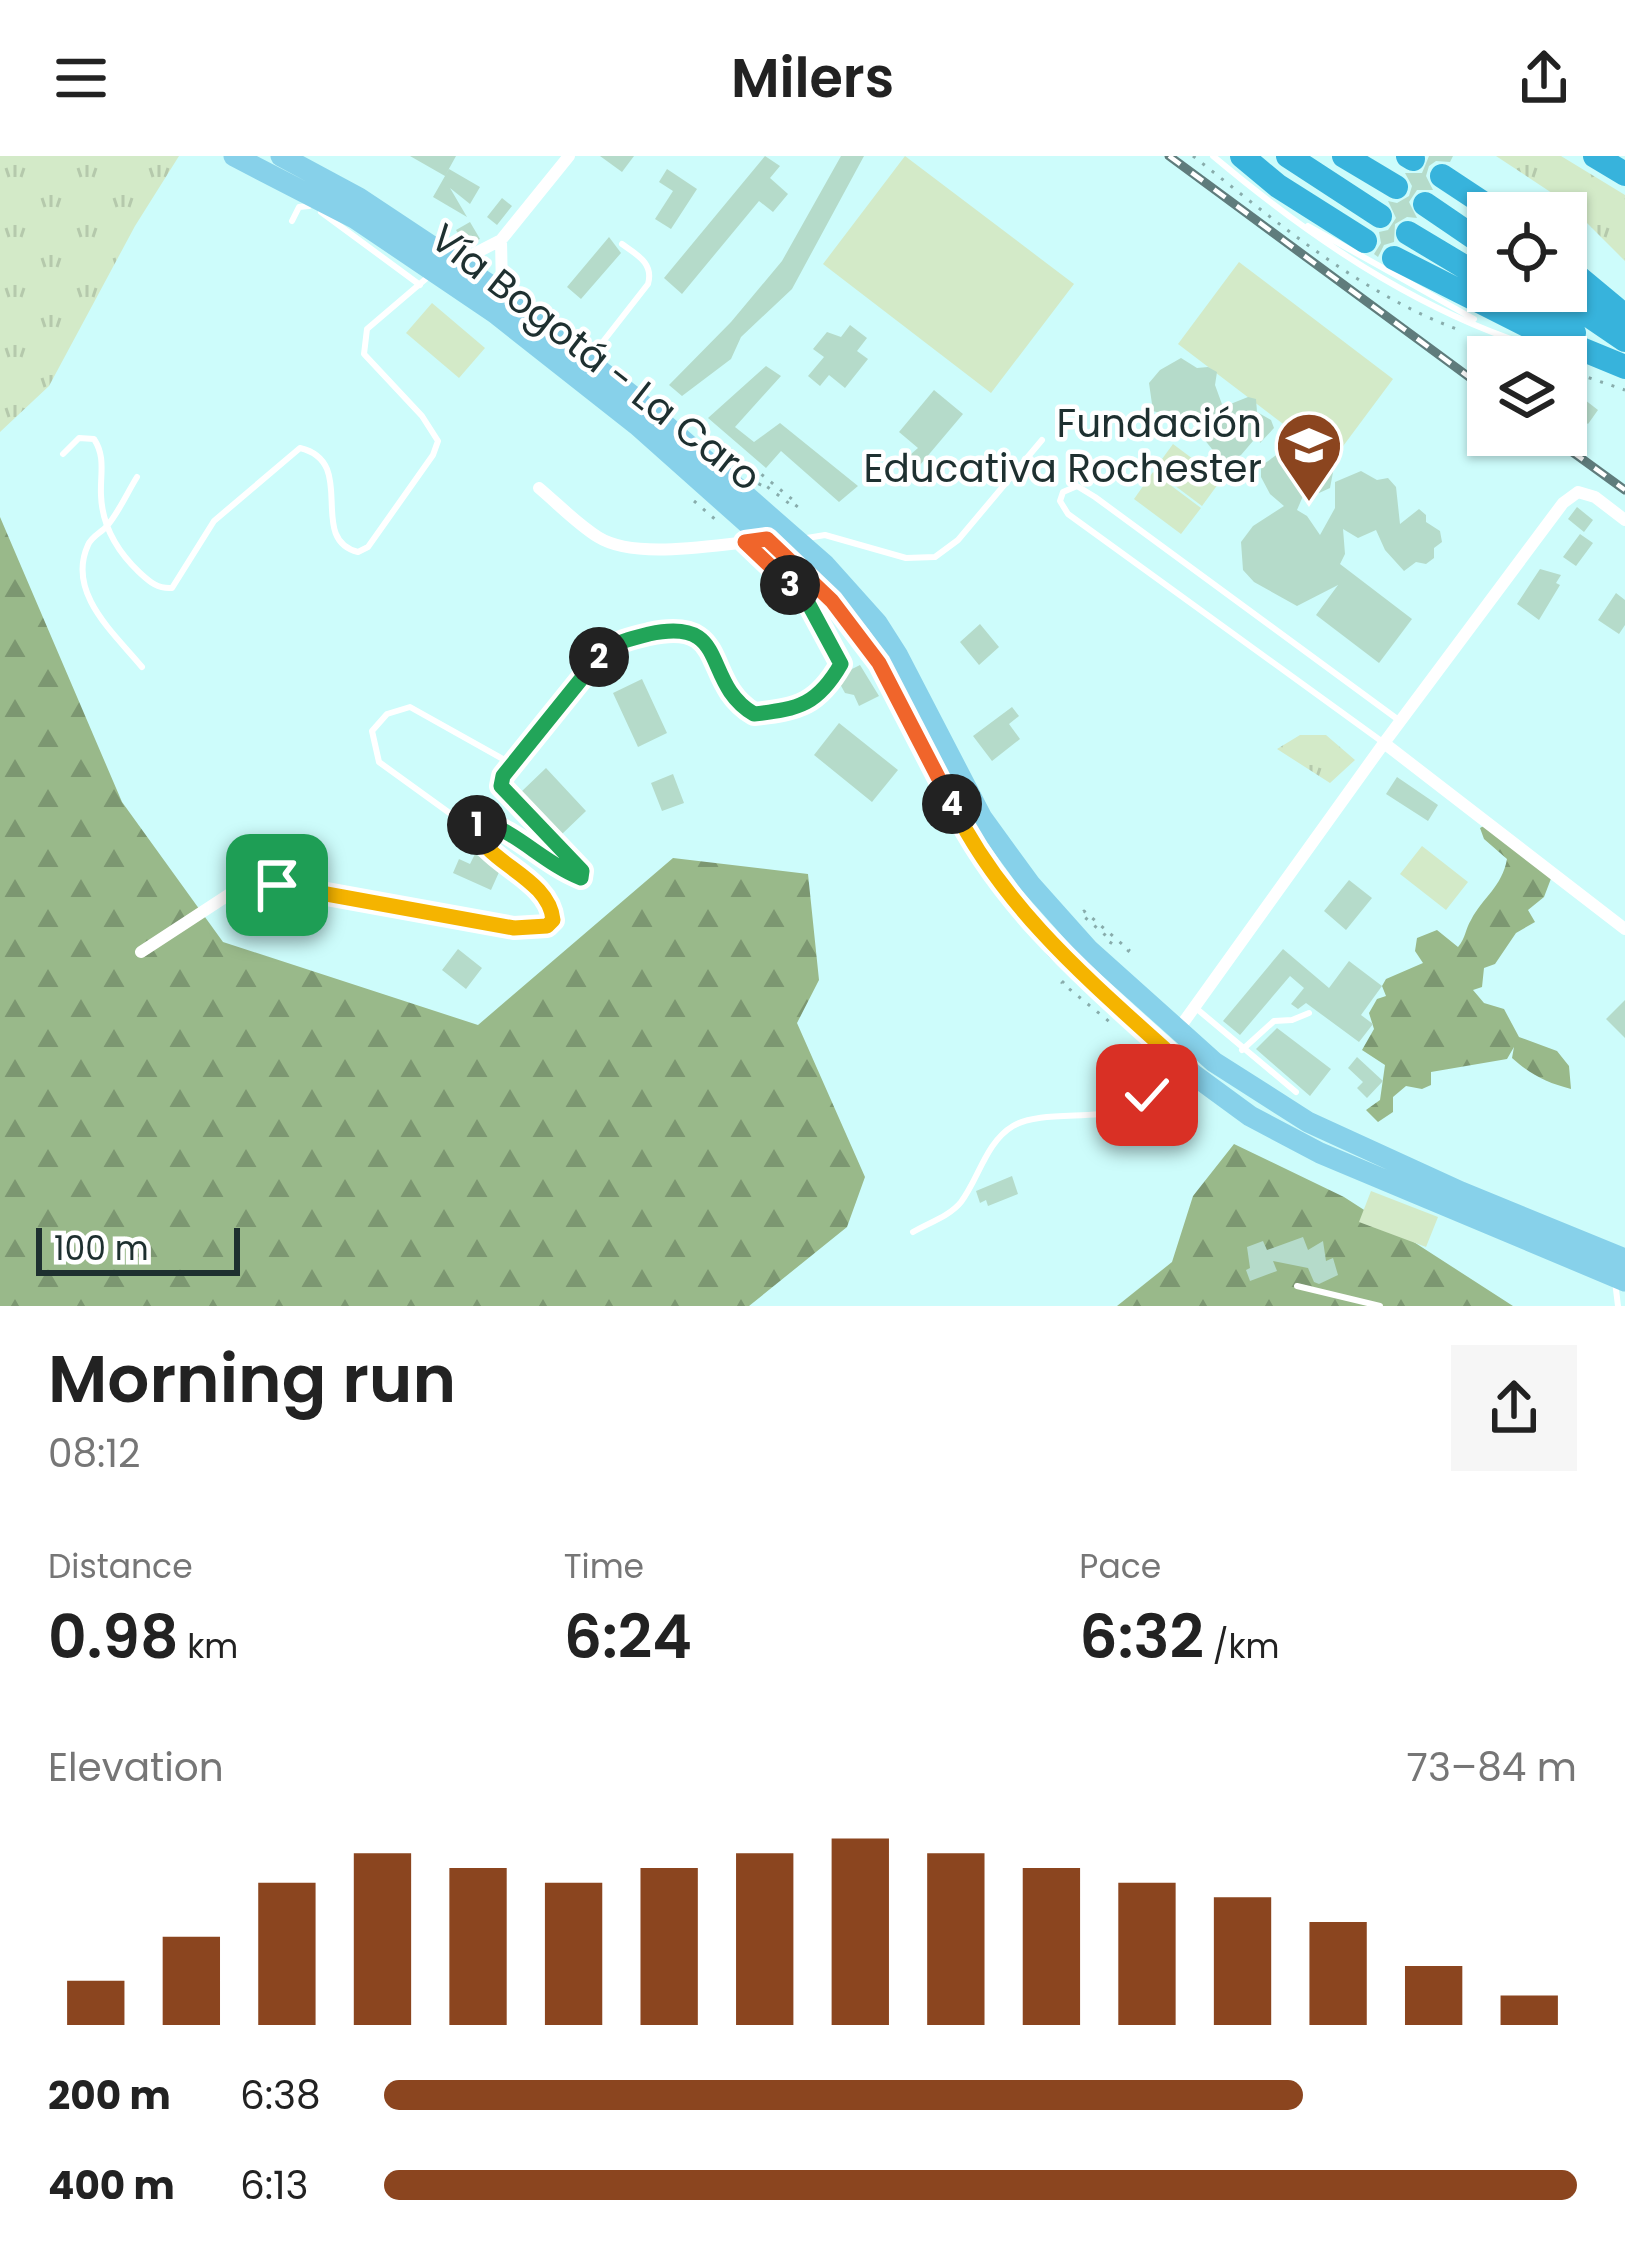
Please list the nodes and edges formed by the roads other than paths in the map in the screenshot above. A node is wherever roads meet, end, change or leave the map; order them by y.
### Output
1 (234, 156) edge
2 (281, 156) edge
3 (569, 156) edge
4 (1213, 156) edge
5 (1242, 156) edge
6 (1288, 156) edge
7 (1344, 156) edge
8 (1595, 156) edge
9 (1625, 174) edge
10 (1442, 176) dead end
11 (1396, 187) dead end
12 (1467, 193) edge
13 (1425, 204) dead end
14 (1380, 216) dead end
15 (292, 221) dead end
16 (1408, 233) dead end
17 (1467, 233) edge
18 (501, 240) junction
19 (1365, 241) dead end
20 (622, 244) dead end
21 (1394, 258) dead end
22 (458, 262) junction
23 (1467, 268) edge
24 (428, 278) junction
25 (1587, 284) edge
26 (502, 292) junction
27 (1537, 312) edge
28 (1584, 312) edge
29 (1625, 316) edge
30 (1625, 340) edge
31 (588, 361) junction
32 (1625, 367) edge
33 (1042, 440) dead end
34 (63, 454) dead end
35 (137, 478) dead end
36 (539, 488) dead end
37 (1625, 520) edge
38 (106, 527) junction
39 (799, 539) junction
40 (756, 541) junction
41 (142, 667) dead end
42 (1400, 721) junction
43 (1384, 743) junction
44 (513, 765) junction
45 (475, 831) junction
46 (1625, 928) edge
47 (141, 952) dead end
48 (1194, 1007) junction
49 (1309, 1013) dead end
50 (1172, 1041) junction
51 (1242, 1050) junction
52 (1296, 1092) dead end
53 (913, 1232) dead end
54 (1622, 1273) edge
55 (1297, 1286) dead end
56 (1380, 1306) edge
57 (1618, 1306) edge

1 - 24 main road, Vía Bogotá - La Caro
2 - 22 main road, Vía Bogotá - La Caro
3 - 18 street
4 - 32 lane
5 - 19 highway
6 - 14 highway
7 - 11 highway
8 - 9 highway
10 - 12 highway
13 - 17 highway
15 - 24 lane
16 - 23 highway
18 - 22 street
18 - 26 street
20 - 31 lane
21 - 32 highway
22 - 26 main road, Vía Bogotá - La Caro
24 - 38 lane
24 - 40 main road, Vía Bogotá - La Caro
25 - 29 highway
26 - 31 main road, Vía Bogotá - La Caro
27 - 32 highway
28 - 30 highway
31 - 39 main road, Vía Bogotá - La Caro
33 - 39 lane
34 - 38 lane
35 - 38 lane
36 - 40 street
37 - 42 street
38 - 41 lane
39 - 50 main road, Vía Bogotá - La Caro
40 - 44 street
40 - 50 main road, Vía Bogotá - La Caro
42 - 43 street
42 - 43 lane
43 - 46 street
43 - 48 street
44 - 45 street
44 - 45 lane
45 - 47 street
48 - 50 street
48 - 51 lane
49 - 51 lane
50 - 53 lane
50 - 54 main road, Vía Bogotá - La Caro
51 - 52 lane
54 - 57 lane
55 - 56 lane

